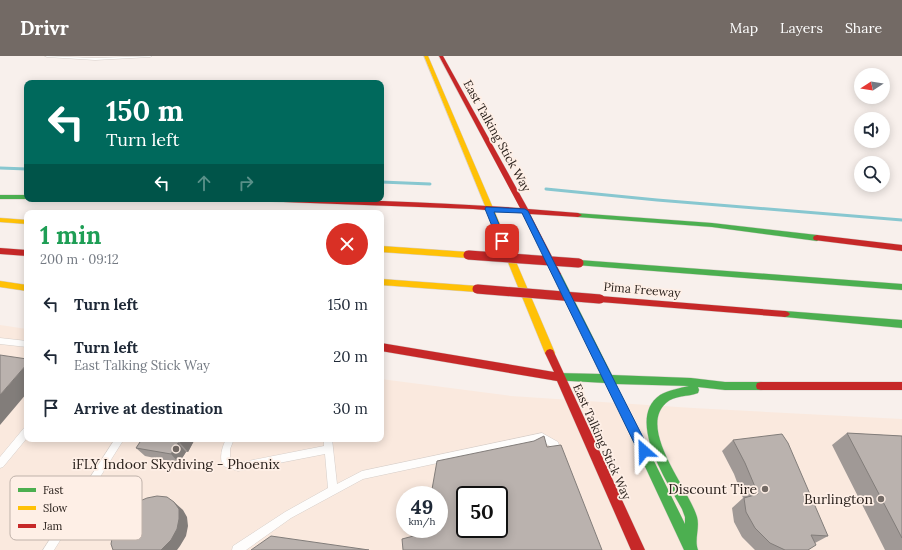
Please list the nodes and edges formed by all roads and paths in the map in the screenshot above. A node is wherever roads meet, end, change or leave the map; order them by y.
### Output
1 (47, 56) edge
2 (150, 56) edge
3 (426, 56) edge
4 (440, 56) edge
5 (0, 197) edge
6 (24, 197) edge
7 (350, 202) edge
8 (489, 209) junction
9 (525, 211) junction
10 (0, 220) edge
11 (24, 222) edge
12 (902, 248) edge
13 (384, 249) edge
14 (0, 251) edge
15 (24, 253) edge
16 (384, 282) edge
17 (0, 284) edge
18 (902, 287) edge
19 (24, 288) edge
20 (902, 324) edge
21 (0, 341) edge
22 (24, 344) edge
23 (384, 348) edge
24 (560, 378) junction
25 (610, 381) junction
26 (725, 386) junction
27 (902, 386) edge
28 (24, 435) edge
29 (118, 442) edge
30 (229, 442) edge
31 (329, 444) edge
32 (555, 445) edge
33 (0, 464) edge
34 (96, 476) edge
35 (332, 491) junction
36 (54, 540) edge
37 (691, 549) edge
38 (48, 550) edge
39 (237, 550) edge
40 (638, 550) edge

1 - 2 lane
3 - 8 main road, East Talking Stick Way
4 - 9 main road, East Talking Stick Way
5 - 6 main road
7 - 8 main road
8 - 9 main road
8 - 24 main road, East Talking Stick Way
9 - 12 main road
9 - 25 main road, East Talking Stick Way
10 - 11 main road
13 - 18 main road, Pima Freeway, bridge
14 - 15 main road
16 - 20 main road, Pima Freeway, bridge
17 - 19 main road
21 - 22 lane
23 - 24 main road
24 - 25 main road
24 - 40 main road, East Talking Stick Way
25 - 26 main road
25 - 37 main road, East Talking Stick Way
26 - 27 main road
26 - 37 main road
28 - 33 lane
29 - 34 lane
30 - 31 lane
31 - 35 lane
32 - 35 lane
35 - 39 lane
36 - 38 lane

